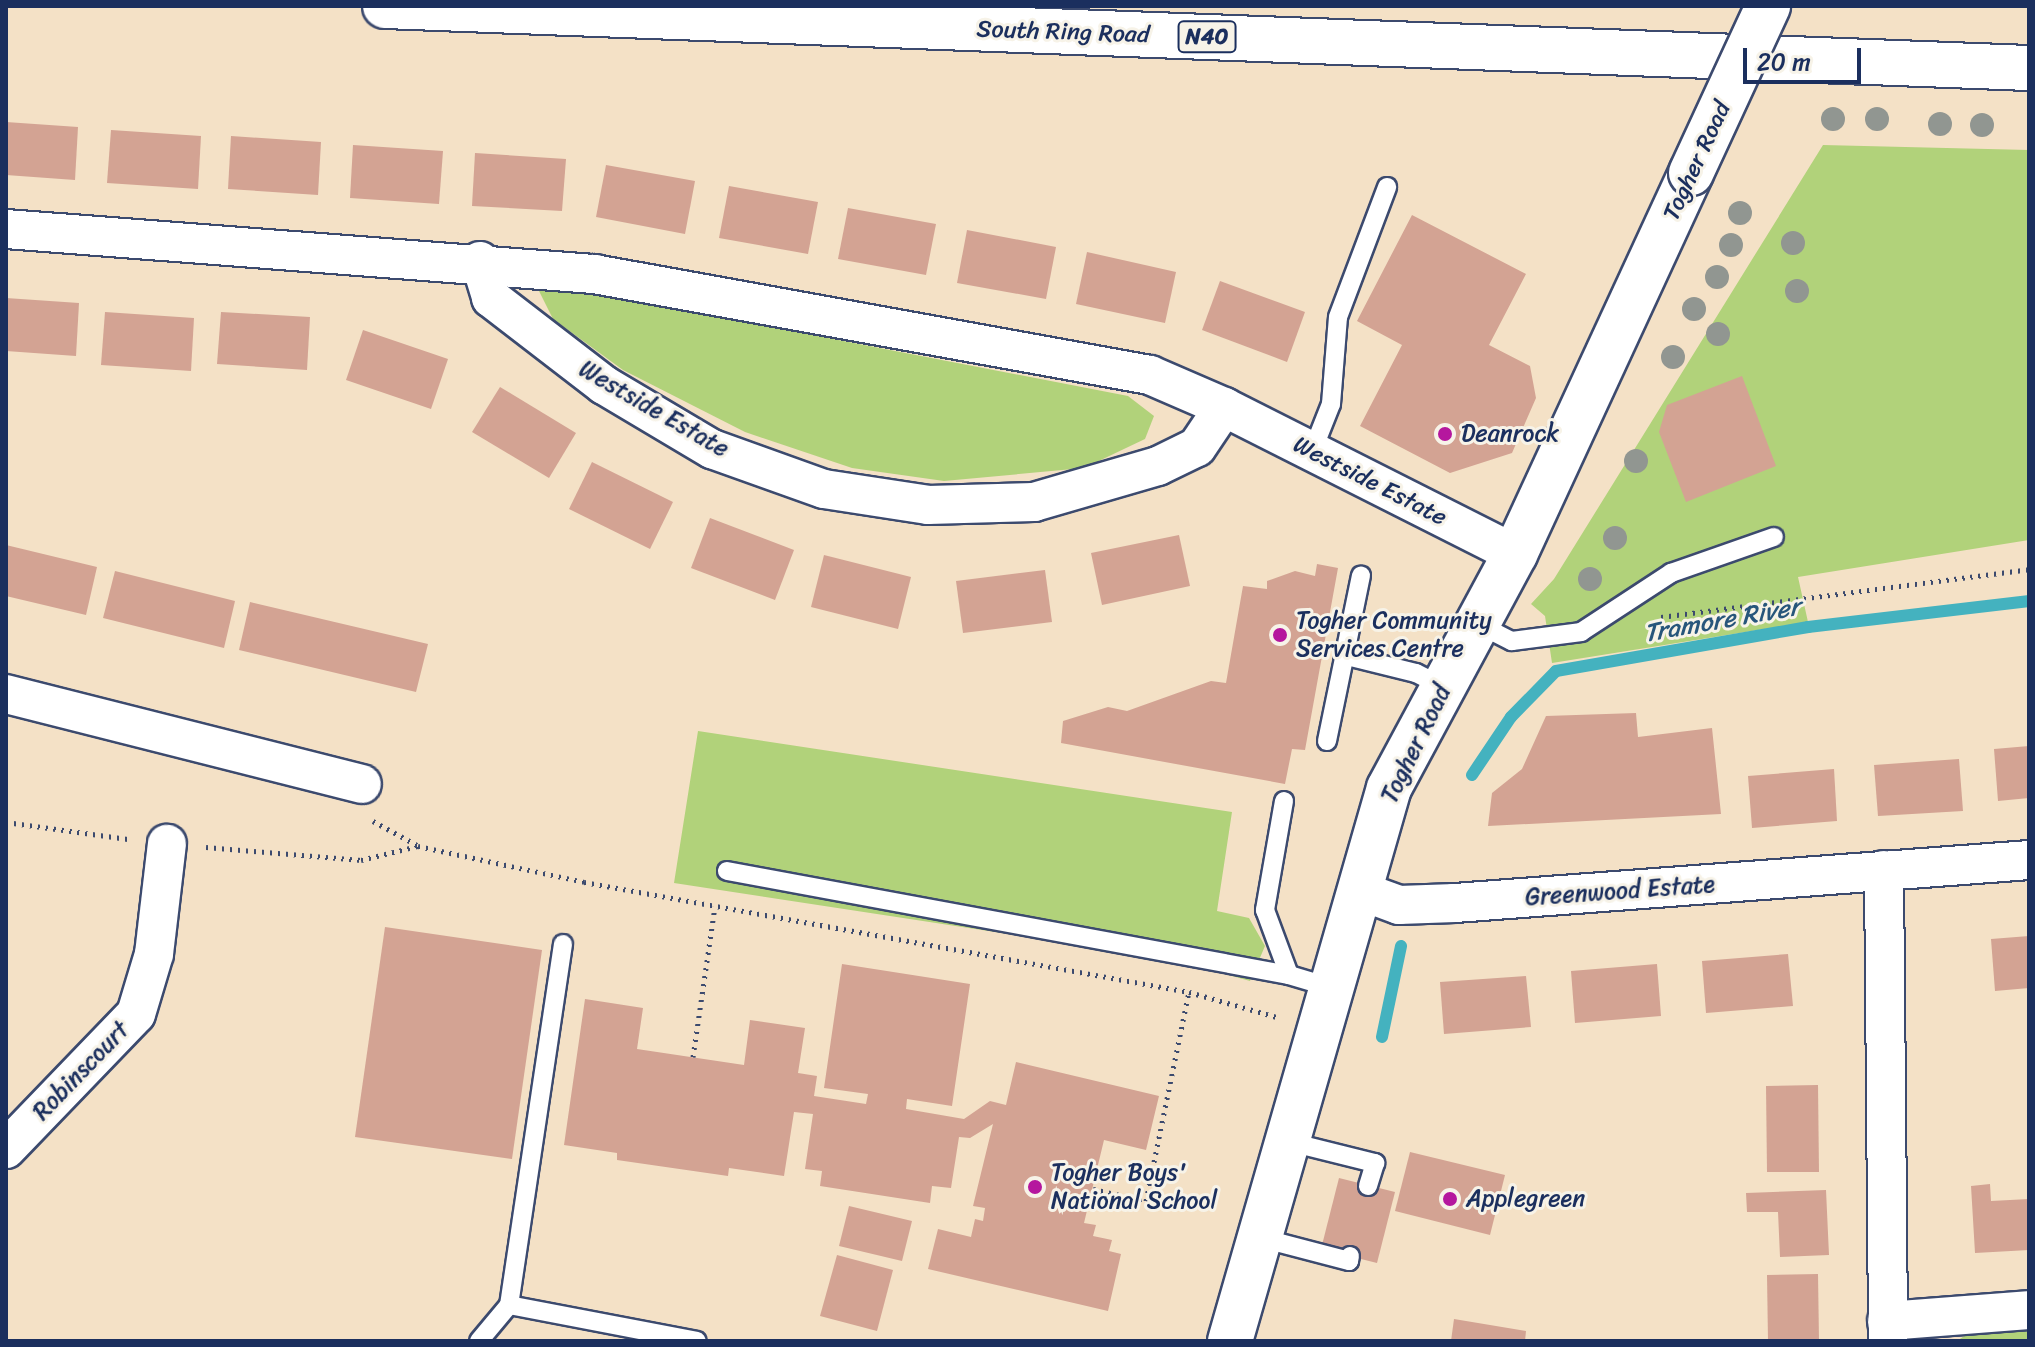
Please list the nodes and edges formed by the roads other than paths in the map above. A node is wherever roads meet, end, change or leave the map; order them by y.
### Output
1 (385, 6) edge
2 (1768, 6) edge
3 (2029, 68) edge
4 (1387, 187) dead end
5 (6, 229) edge
6 (480, 261) junction
7 (1224, 407) junction
8 (1312, 452) junction
9 (1774, 537) dead end
10 (1515, 554) junction
11 (1361, 575) dead end
12 (1478, 624) junction
13 (1343, 655) junction
14 (1444, 687) junction
15 (6, 694) edge
16 (1327, 741) dead end
17 (362, 784) dead end
18 (1284, 801) dead end
19 (167, 844) road end
20 (2029, 860) edge
21 (1884, 870) junction
22 (727, 871) dead end
23 (1358, 890) junction
24 (563, 944) dead end
25 (1289, 975) junction
26 (1333, 988) junction
27 (1290, 1142) junction
28 (6, 1149) edge
29 (1368, 1186) dead end
30 (1261, 1238) junction
31 (1350, 1256) dead end
32 (509, 1305) junction
33 (2029, 1310) edge
34 (1887, 1331) edge
35 (479, 1341) edge
36 (697, 1341) edge
37 (1230, 1341) edge

1 - 3 main road, South Ring Road / N40
2 - 10 main road, Togher Road, bridge
4 - 8 lane
5 - 6 street, Westside Estate
6 - 7 street, Westside Estate
6 - 7 street, Westside Estate
7 - 8 street, Westside Estate
8 - 10 street, Westside Estate
9 - 12 lane
10 - 12 main road, Togher Road
11 - 13 lane
12 - 14 main road, Togher Road
13 - 14 lane
13 - 16 lane
14 - 23 main road, Togher Road
15 - 17 street
18 - 25 lane
19 - 28 street, Robinscourt
20 - 21 street, Greenwood Estate
21 - 23 street, Greenwood Estate
21 - 34 street
22 - 25 lane
23 - 26 main road, Togher Road
24 - 32 lane
25 - 26 lane
26 - 27 main road, Togher Road
27 - 29 lane
27 - 30 main road, Togher Road
30 - 31 lane
30 - 37 main road, Togher Road
32 - 35 lane
32 - 36 lane
33 - 34 street

